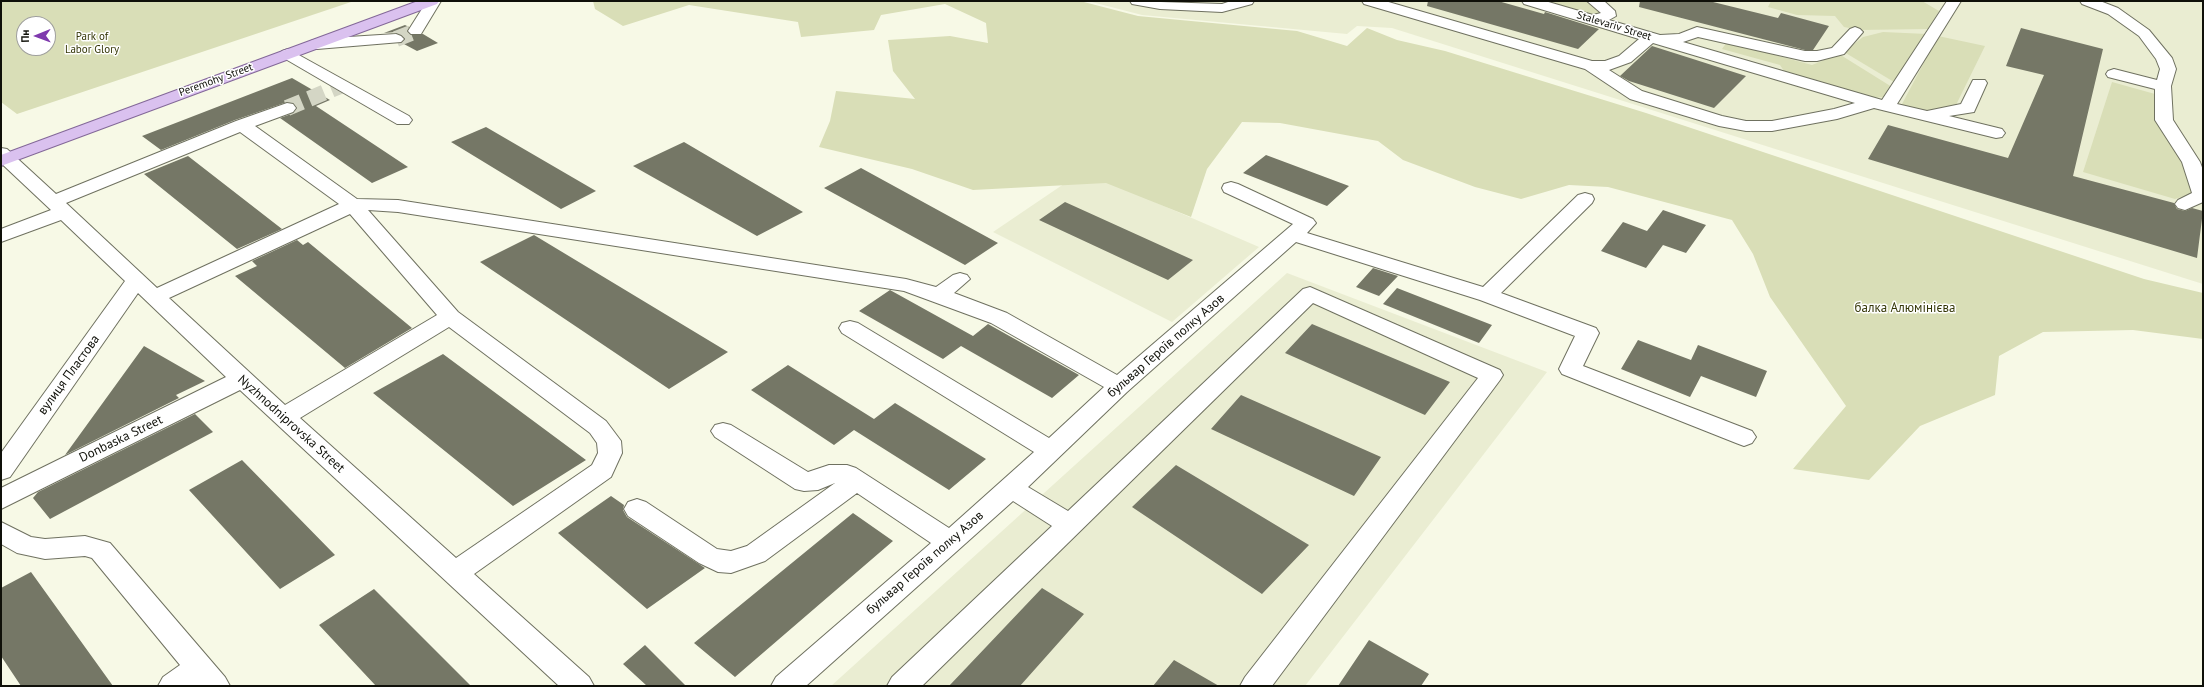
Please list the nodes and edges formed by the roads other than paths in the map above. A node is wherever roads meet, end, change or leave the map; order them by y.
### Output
1 (397, 1) edge
2 (433, 1) edge
3 (1137, 1) edge
4 (1246, 1) edge
5 (1529, 1) edge
6 (1594, 1) edge
7 (1954, 1) edge
8 (2087, 1) edge
9 (1376, 2) edge
10 (1593, 20) junction
11 (416, 31) tunnel mouth
12 (1855, 32) dead end
13 (1655, 38) junction
14 (396, 40) tunnel mouth
15 (317, 44) junction
16 (288, 54) junction
17 (1591, 66) junction
18 (2114, 74) dead end
19 (1979, 83) dead end
20 (2162, 86) junction
21 (1879, 105) junction
22 (287, 108) tunnel mouth
23 (1917, 114) junction
24 (403, 120) dead end
25 (242, 125) junction
26 (1996, 133) dead end
27 (3, 155) edge
28 (1231, 188) dead end
29 (1586, 199) dead end
30 (2184, 204) dead end
31 (353, 205) junction
32 (58, 206) junction
33 (1294, 235) junction
34 (1, 236) edge
35 (960, 278) dead end
36 (137, 280) junction
37 (939, 295) junction
38 (1486, 295) junction
39 (154, 297) junction
40 (450, 317) junction
41 (850, 328) dead end
42 (242, 379) junction
43 (1119, 386) junction
44 (283, 417) junction
45 (723, 431) dead end
46 (1744, 437) dead end
47 (1051, 451) junction
48 (1, 471) edge
49 (857, 480) junction
50 (1011, 488) junction
51 (1, 499) edge
52 (637, 509) dead end
53 (1069, 524) junction
54 (1, 532) edge
55 (949, 541) junction
56 (455, 573) junction
57 (207, 677) edge
58 (173, 686) edge
59 (579, 686) edge
60 (786, 686) edge
61 (902, 686) edge
62 (1255, 686) edge

1 - 27 main road, Peremohy Street
2 - 11 street
2 - 15 main road, Peremohy Street
3 - 4 street
5 - 10 street, Stalevariv Street
6 - 10 street
7 - 21 street
8 - 20 street
9 - 17 street
10 - 13 street, Stalevariv Street
12 - 13 street, Stalevariv Street
13 - 17 street
13 - 21 street
14 - 15 street
15 - 16 main road, Peremohy Street
16 - 24 street
16 - 27 main road, Peremohy Street
17 - 21 street
18 - 20 street
19 - 23 street
20 - 30 street
21 - 23 street
22 - 25 street
23 - 26 street
25 - 31 street
25 - 32 street
27 - 32 street, Nyzhnodniprovska Street
28 - 33 street, бульвар Героїв полку Азов
29 - 38 street
31 - 37 street
31 - 39 street
31 - 40 street
32 - 34 street
32 - 36 street, Nyzhnodniprovska Street
33 - 38 street
33 - 43 street, бульвар Героїв полку Азов
35 - 37 street
36 - 39 street, Nyzhnodniprovska Street
36 - 48 street, вулиця Пластова
37 - 43 street
38 - 46 street
39 - 42 street, Nyzhnodniprovska Street
40 - 44 street
40 - 56 street
41 - 47 street
42 - 44 street, Nyzhnodniprovska Street
42 - 51 street, Donbaska Street
43 - 47 street, бульвар Героїв полку Азов
44 - 56 street, Nyzhnodniprovska Street
45 - 49 street
47 - 50 street, бульвар Героїв полку Азов
49 - 52 street
49 - 55 street
50 - 53 street
50 - 55 street, бульвар Героїв полку Азов
53 - 61 street
53 - 62 street
54 - 57 street
55 - 60 street, бульвар Героїв полку Азов
56 - 59 street, Nyzhnodniprovska Street
57 - 58 street

